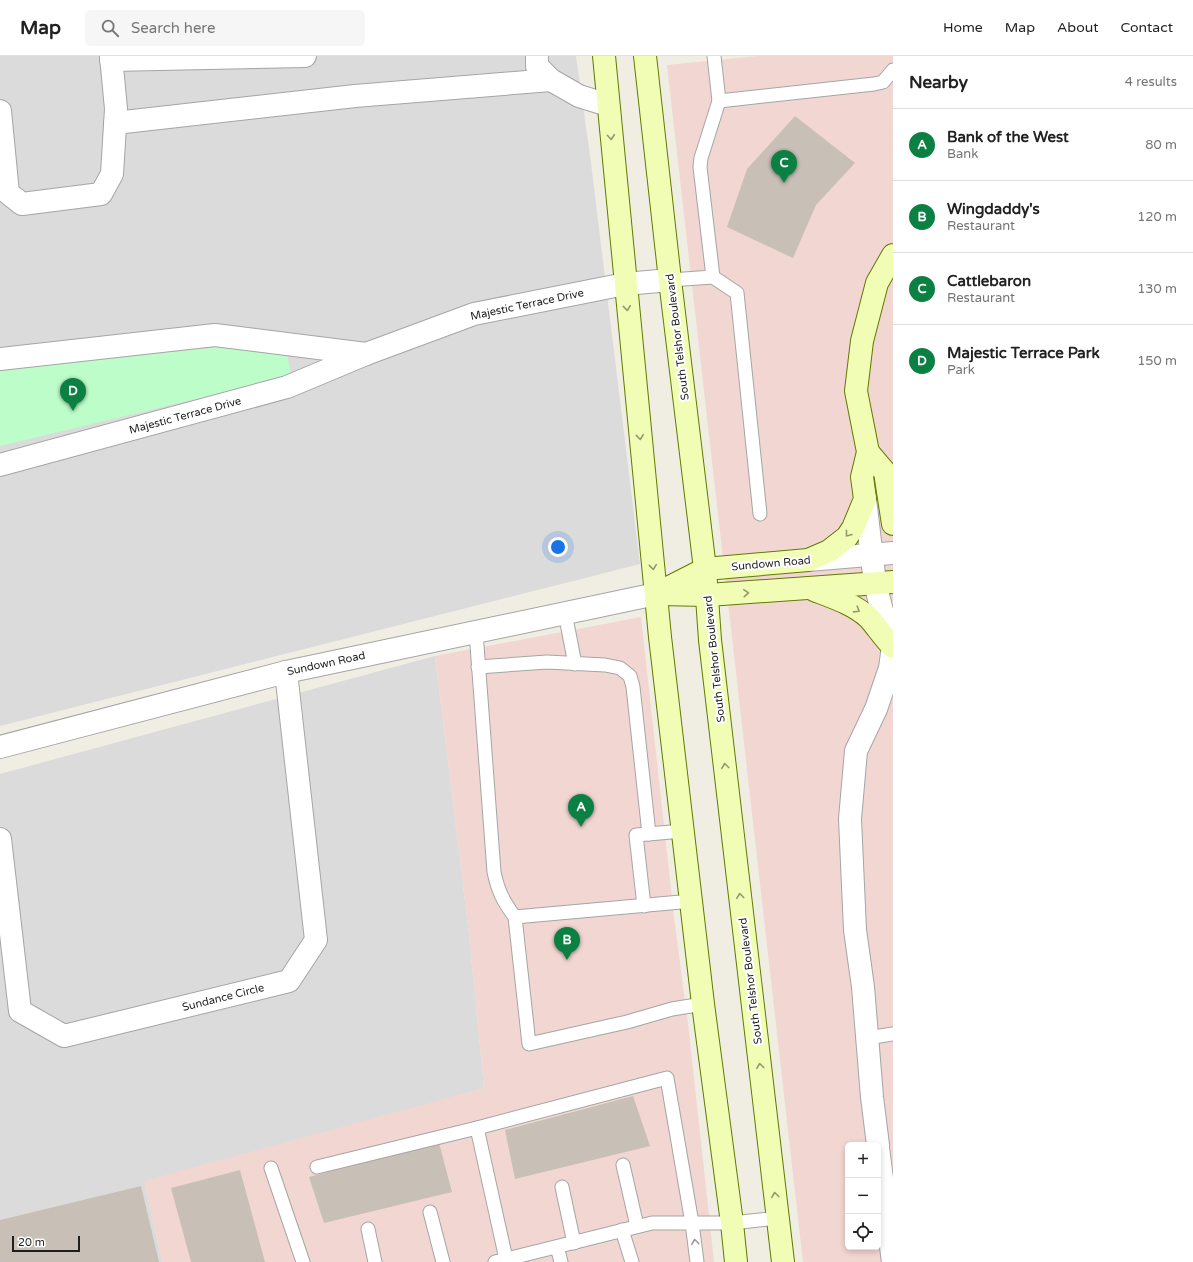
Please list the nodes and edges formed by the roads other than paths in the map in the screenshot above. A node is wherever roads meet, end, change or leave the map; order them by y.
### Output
1 (305, 56) edge
2 (537, 56) edge
3 (604, 56) edge
4 (645, 56) edge
5 (714, 56) edge
6 (111, 58) edge
7 (893, 70) edge
8 (551, 80) junction
9 (719, 101) junction
10 (608, 105) junction
11 (0, 111) edge
12 (115, 123) junction
13 (893, 255) edge
14 (713, 277) junction
15 (670, 280) junction
16 (625, 284) junction
17 (366, 354) junction
18 (0, 359) edge
19 (868, 452) junction
20 (0, 465) edge
21 (865, 499) junction
22 (760, 514) dead end
23 (893, 524) edge
24 (893, 553) edge
25 (872, 555) junction
26 (808, 560) junction
27 (705, 568) junction
28 (884, 583) edge
29 (809, 588) junction
30 (656, 594) junction
31 (708, 595) junction
32 (565, 613) junction
33 (476, 632) junction
34 (893, 646) edge
35 (576, 664) junction
36 (478, 667) junction
37 (286, 672) junction
38 (0, 747) edge
39 (683, 831) junction
40 (649, 834) junction
41 (0, 839) edge
42 (692, 901) junction
43 (644, 906) junction
44 (515, 917) junction
45 (703, 1004) junction
46 (893, 1034) edge
47 (867, 1038) junction
48 (477, 1128) junction
49 (878, 1142) edge
50 (623, 1165) dead end
51 (271, 1168) dead end
52 (317, 1168) dead end
53 (881, 1169) edge
54 (562, 1187) dead end
55 (430, 1212) dead end
56 (778, 1218) junction
57 (692, 1223) junction
58 (732, 1223) junction
59 (637, 1226) junction
60 (368, 1229) dead end
61 (622, 1230) junction
62 (574, 1243) junction
63 (557, 1247) junction
64 (501, 1261) edge
65 (303, 1262) edge
66 (375, 1262) edge
67 (443, 1262) edge
68 (560, 1262) edge
69 (632, 1262) edge
70 (697, 1262) edge
71 (736, 1262) edge
72 (783, 1262) edge
73 (893, 1262) edge

1 - 6 street
2 - 8 street
3 - 10 main road
4 - 15 main road, South Telshor Boulevard
5 - 9 lane
6 - 12 street
7 - 9 lane
8 - 10 street
8 - 12 street
9 - 14 lane
10 -> 16 main road
11 - 12 street
13 - 19 main road
14 - 15 lane
14 - 22 lane
15 - 16 street, Majestic Terrace Drive
15 - 27 main road, South Telshor Boulevard
16 - 17 street, Majestic Terrace Drive
16 -> 30 main road
17 - 18 street, Majestic Terrace Drive
17 - 20 street, Majestic Terrace Drive
19 - 21 main road
19 - 23 main road
21 - 25 street
21 -> 26 main road
24 - 25 street, Sundown Road
25 - 26 street, Sundown Road
25 - 28 street
26 - 27 main road, Sundown Road
27 - 30 main road, Sundown Road
27 - 31 main road, South Telshor Boulevard
28 - 29 main road, Sundown Road
28 - 34 street
31 -> 29 main road, Sundown Road
29 -> 34 main road
30 - 31 main road, Sundown Road
30 - 32 street, Sundown Road
30 - 39 main road
56 -> 31 main road, South Telshor Boulevard
32 - 33 street, Sundown Road
32 - 35 lane
33 - 36 lane
33 - 37 street, Sundown Road
34 - 47 street
35 - 36 lane
35 - 40 lane
36 - 44 lane
37 - 38 street, Sundown Road
37 - 41 street, Sundance Circle
39 - 40 lane
39 - 42 main road
40 - 43 lane
42 - 43 lane
42 - 45 main road
43 - 44 lane
44 - 45 lane
45 - 58 main road
46 - 47 lane
47 - 49 street
48 - 52 lane
48 - 57 lane
48 - 64 lane
50 - 59 lane
51 - 65 lane
53 - 73 street
54 - 62 lane
55 - 67 lane
56 - 58 lane
56 - 72 main road, South Telshor Boulevard
57 - 58 lane
57 - 59 lane
70 -> 57 lane
58 - 71 main road
59 - 61 lane
60 - 66 lane
61 - 62 lane
61 - 69 lane
62 - 63 lane
63 - 64 lane
63 - 68 lane

